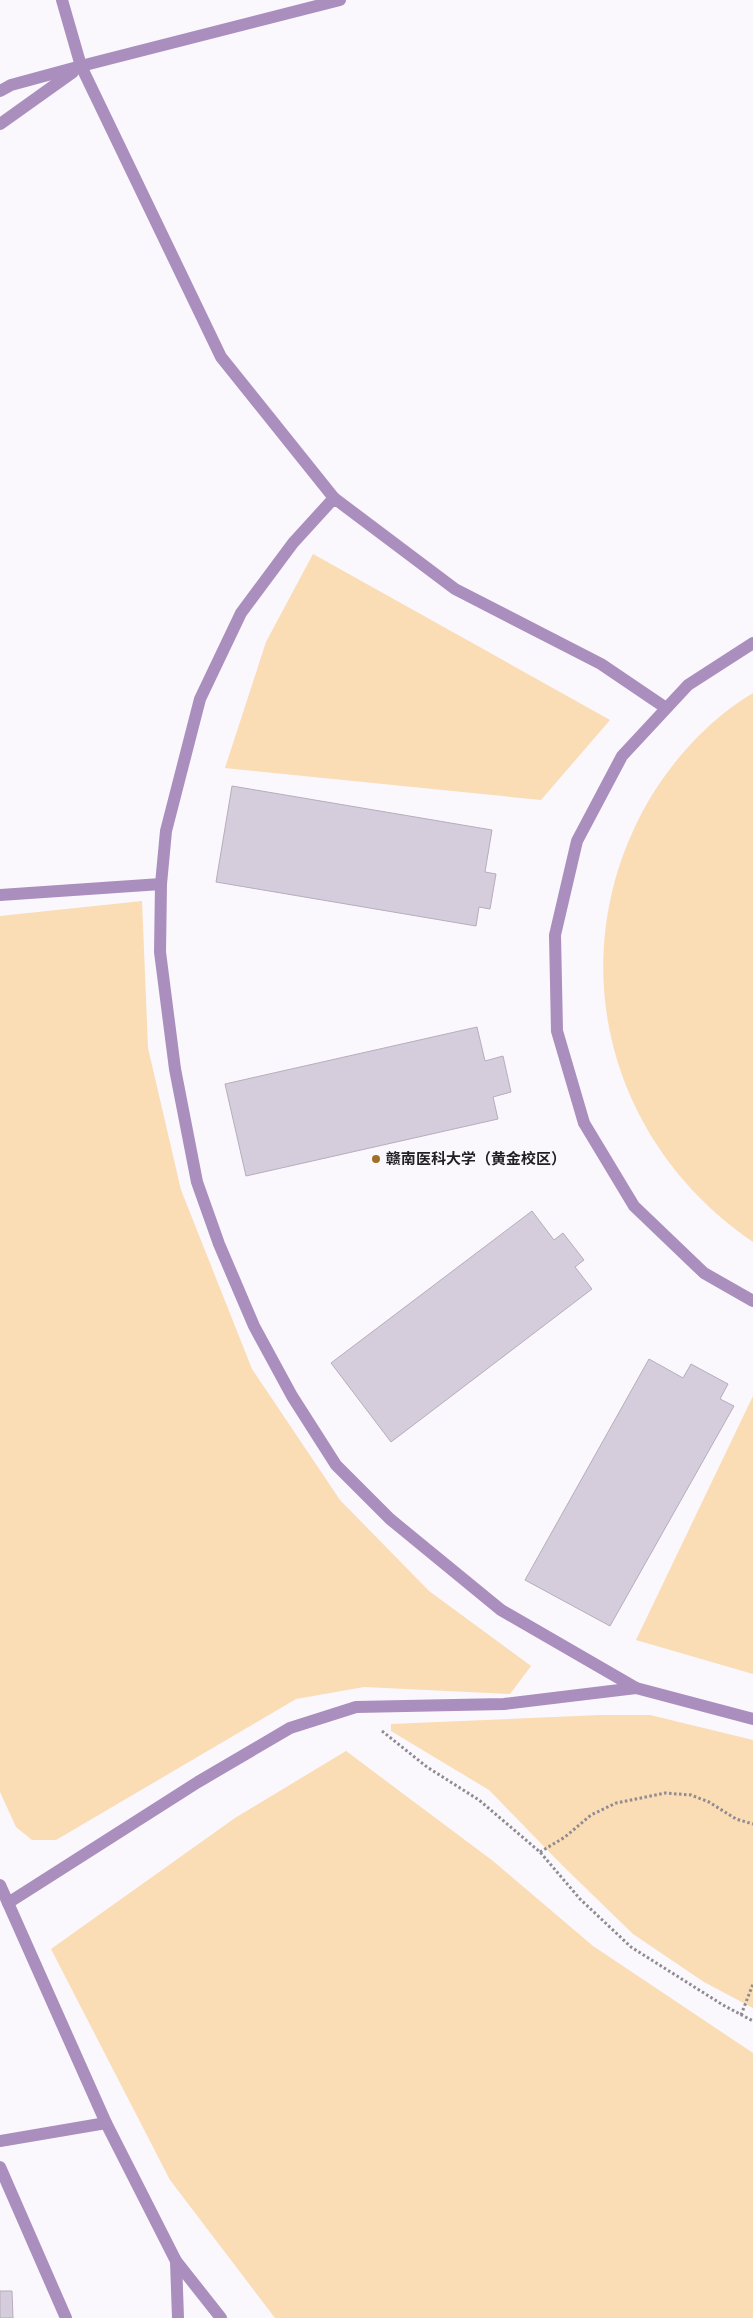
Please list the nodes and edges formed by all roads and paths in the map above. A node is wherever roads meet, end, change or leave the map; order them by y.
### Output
1 (62, 0) edge
2 (340, 0) edge
3 (81, 66) junction
4 (0, 91) edge
5 (0, 124) edge
6 (334, 498) junction
7 (753, 643) edge
8 (666, 708) junction
9 (161, 884) junction
10 (0, 895) edge
11 (753, 1301) edge
12 (636, 1688) junction
13 (356, 1708) junction
14 (753, 1720) edge
15 (753, 1824) edge
16 (540, 1852) junction
17 (0, 1885) edge
18 (8, 1903) junction
19 (753, 1984) edge
20 (741, 2015) junction
21 (753, 2022) edge
22 (106, 2123) junction
23 (0, 2141) edge
24 (0, 2167) edge
25 (176, 2262) junction
26 (66, 2318) edge
27 (178, 2318) edge
28 (221, 2318) edge

1 - 3 street
2 - 3 street
3 - 4 street
3 - 5 street
3 - 6 street
6 - 8 street
6 - 9 street
7 - 8 street
8 - 11 street
9 - 10 street
9 - 12 street
12 - 13 street
12 - 14 street
13 - 16 path
13 - 18 street
15 - 16 path
16 - 20 path
17 - 18 street
18 - 22 street
19 - 20 path
20 - 21 path
22 - 23 street
22 - 25 street
24 - 26 street
25 - 27 street
25 - 28 street

